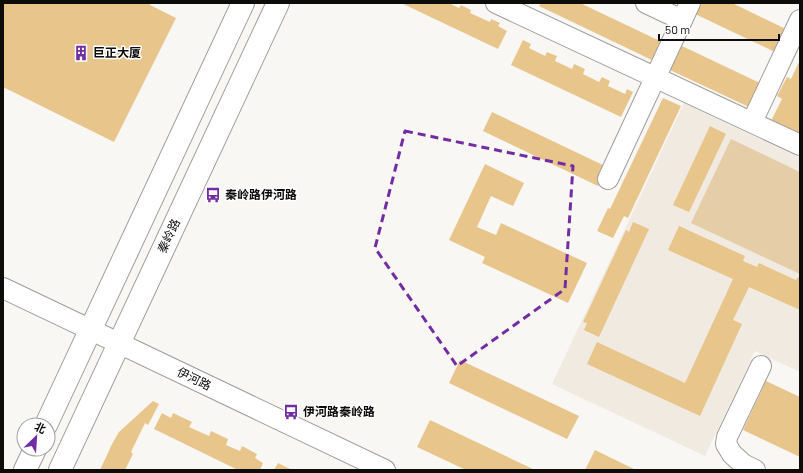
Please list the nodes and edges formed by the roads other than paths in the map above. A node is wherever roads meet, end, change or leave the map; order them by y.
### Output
1 (243, 3) edge
2 (278, 3) edge
3 (496, 3) edge
4 (646, 3) edge
5 (527, 10) edge
6 (686, 12) edge
7 (800, 20) edge
8 (656, 77) junction
9 (752, 122) junction
10 (800, 145) edge
11 (608, 179) dead end
12 (3, 288) edge
13 (91, 330) junction
14 (119, 343) junction
15 (761, 366) dead end
16 (50, 417) edge
17 (32, 457) edge
18 (26, 470) edge
19 (60, 470) edge
20 (385, 470) edge
21 (755, 470) edge

1 - 13 main road
2 - 14 main road, 秦岭路
3 - 5 street
4 - 6 street
5 - 8 street
6 - 8 street
7 - 9 street
8 - 9 street
8 - 11 street
9 - 10 street
12 - 13 street, 伊河路
13 - 14 street, 伊河路
13 - 16 main road
14 - 19 main road, 秦岭路
14 - 20 street, 伊河路
15 - 21 street
17 - 18 main road

